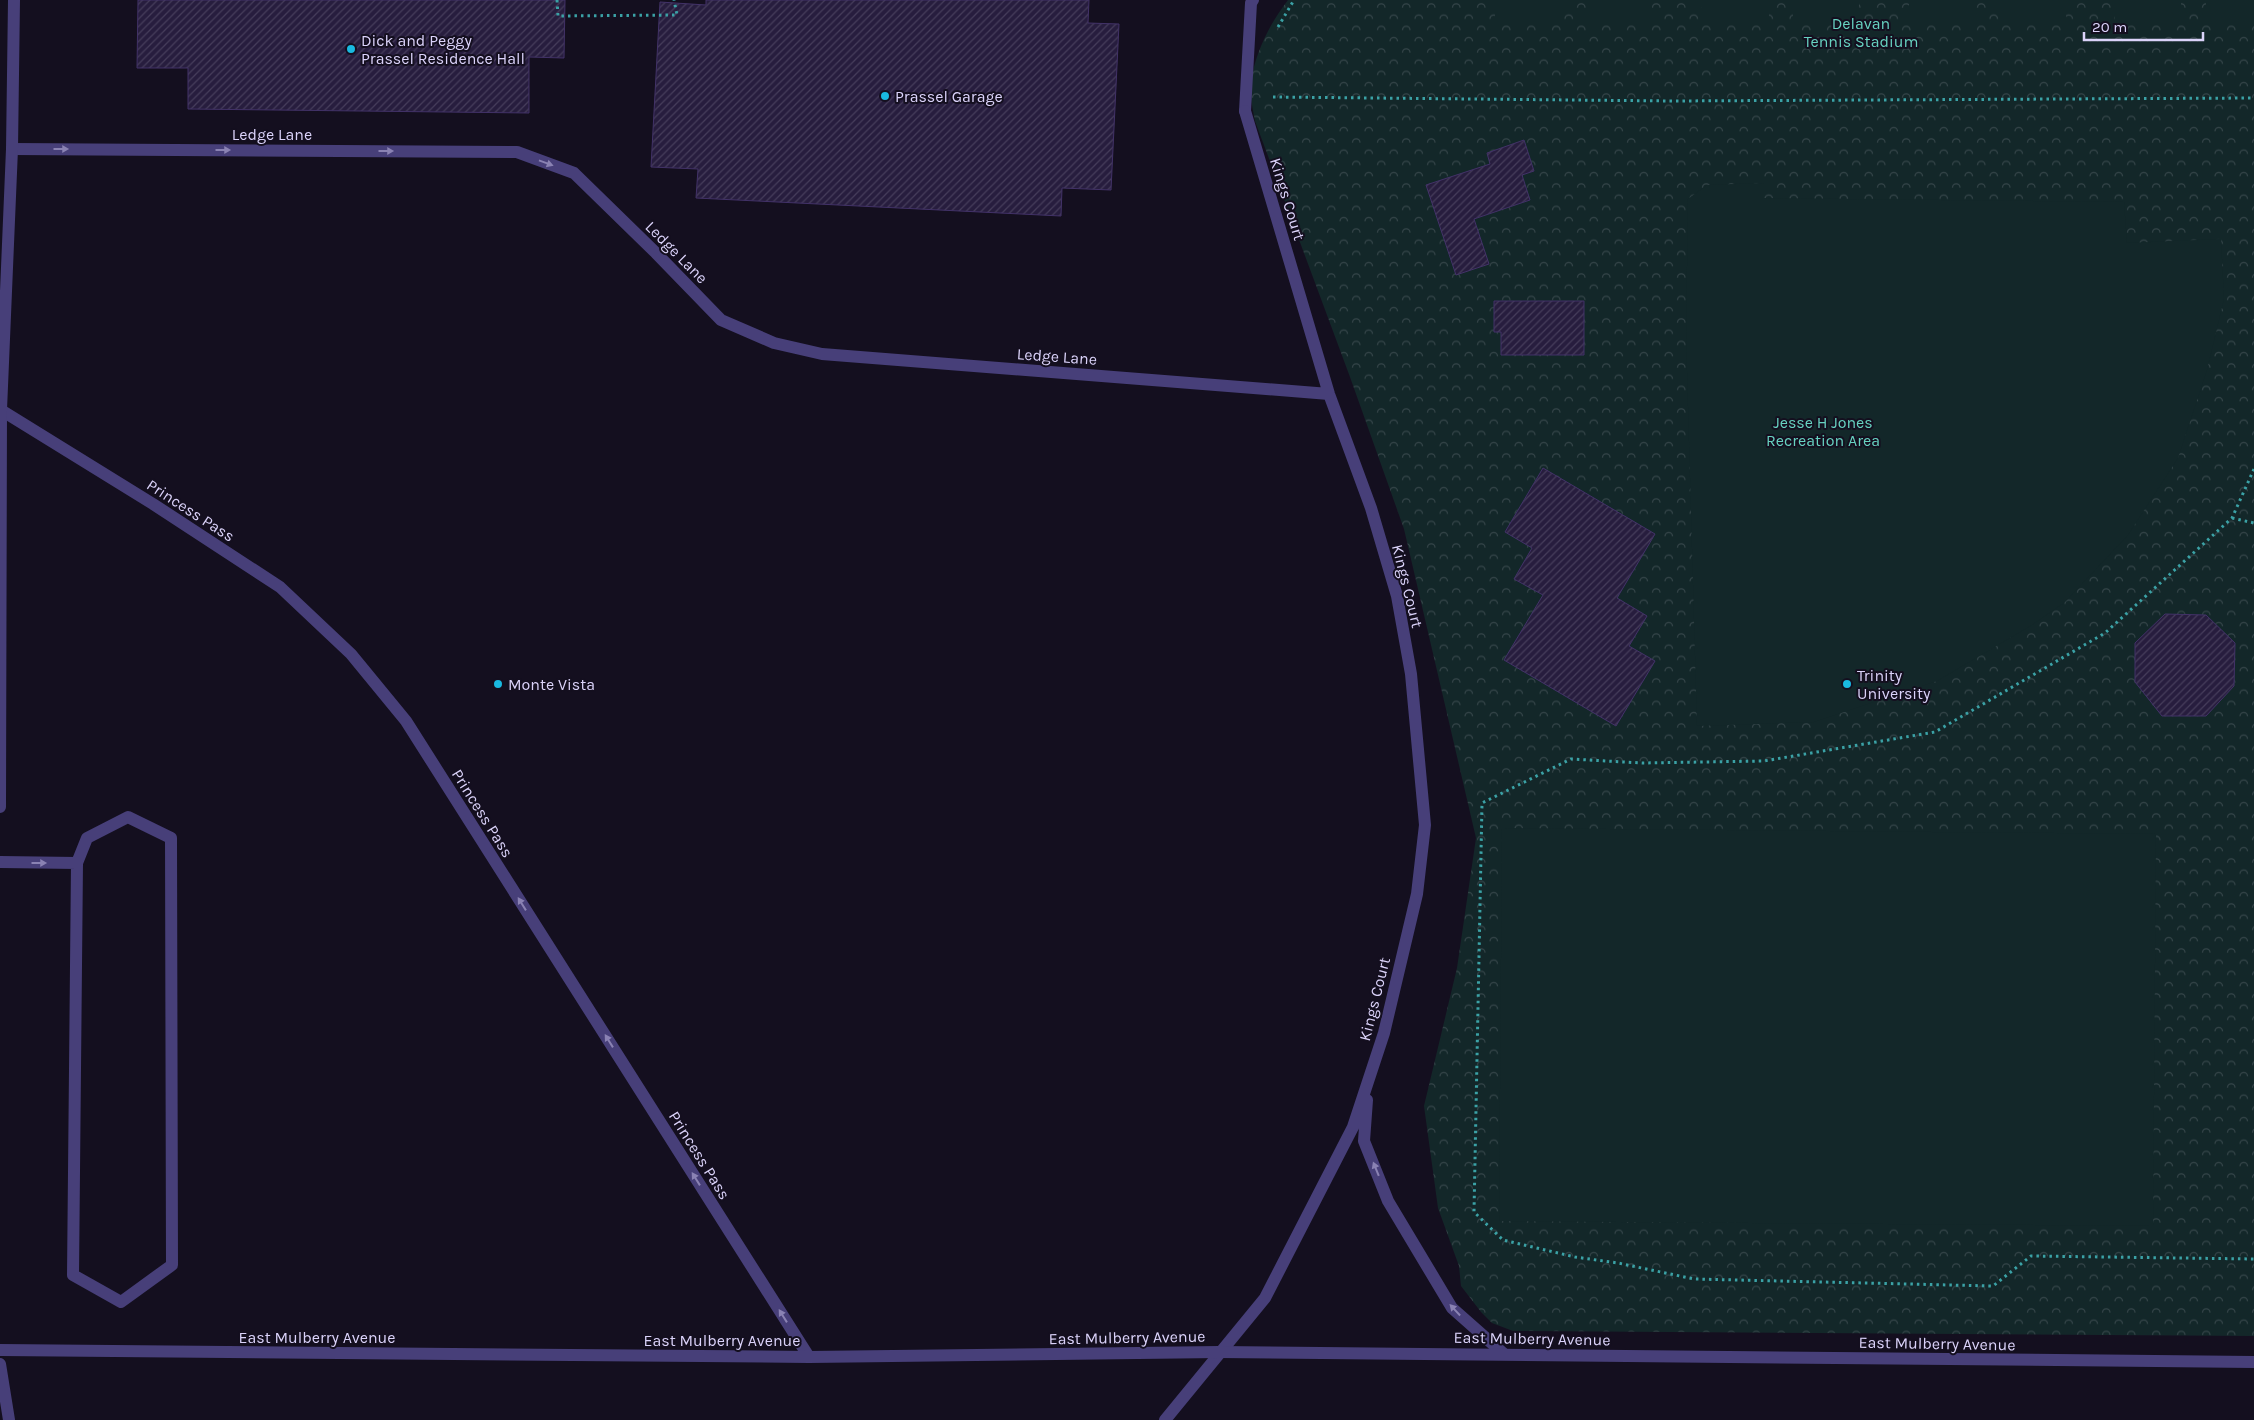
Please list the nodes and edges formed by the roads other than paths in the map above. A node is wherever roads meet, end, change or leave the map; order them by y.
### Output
1 (14, 0) edge
2 (1253, 0) edge
3 (12, 149) junction
4 (1329, 394) junction
5 (1, 410) edge
6 (0, 807) edge
7 (0, 862) edge
8 (77, 863) junction
9 (1368, 1082) junction
10 (0, 1350) edge
11 (1219, 1352) junction
12 (1504, 1354) junction
13 (809, 1357) junction
14 (2254, 1362) edge
15 (0, 1364) edge
16 (9, 1420) edge
17 (1165, 1420) edge

1 - 3 street
2 - 4 street, Kings Court
3 -> 4 street, Ledge Lane
3 - 5 street
4 - 9 street, Kings Court
5 - 6 street
13 -> 5 street, Princess Pass
7 -> 8 street
8 - 8 street
9 - 11 street, Kings Court
12 -> 9 street, Kings Court
10 - 13 street, East Mulberry Avenue
11 - 12 street, East Mulberry Avenue
11 - 13 street, East Mulberry Avenue
11 - 17 street, Kings Court
12 - 14 street, East Mulberry Avenue
15 - 16 street

